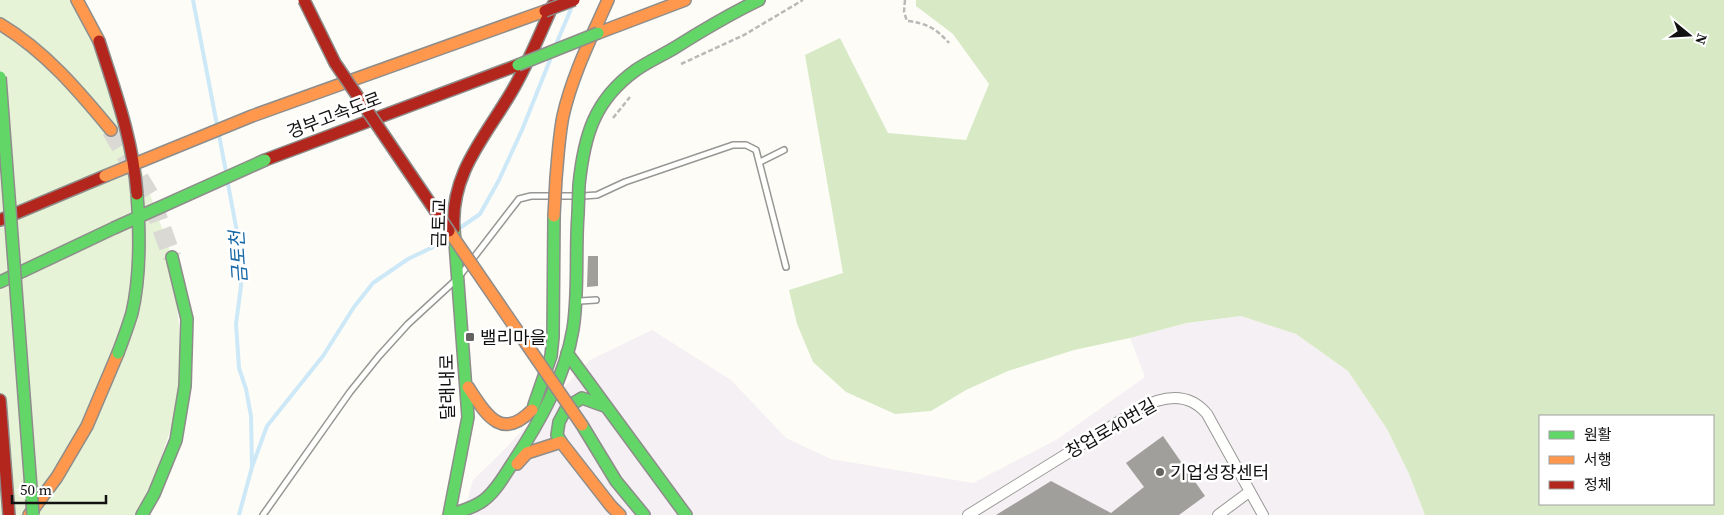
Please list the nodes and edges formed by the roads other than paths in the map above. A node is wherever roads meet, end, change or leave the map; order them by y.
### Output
1 (77, 0) edge
2 (304, 0) edge
3 (555, 0) edge
4 (574, 0) edge
5 (608, 0) edge
6 (685, 0) edge
7 (759, 0) edge
8 (0, 24) edge
9 (0, 77) edge
10 (111, 130) tunnel mouth
11 (784, 150) dead end
12 (760, 162) junction
13 (0, 220) edge
14 (114, 228) junction
15 (172, 258) tunnel mouth
16 (456, 258) joint
17 (786, 267) dead end
18 (0, 271) edge
19 (458, 278) junction
20 (0, 282) edge
21 (596, 300) dead end
22 (575, 302) junction
23 (567, 353) junction
24 (468, 387) junction
25 (0, 400) edge
26 (607, 407) junction
27 (532, 410) junction
28 (561, 442) junction
29 (501, 481) junction
30 (1249, 492) junction
31 (9, 515) edge
32 (31, 515) edge
33 (142, 515) edge
34 (263, 515) edge
35 (449, 515) edge
36 (620, 515) edge
37 (644, 515) edge
38 (686, 515) edge
39 (968, 515) edge
40 (1218, 515) edge
41 (1262, 515) edge

1 - 32 main road, bridge
2 - 37 main road, bridge
3 - 16 main road, 금토교, bridge
4 - 13 main road, 경부고속도로, bridge
5 - 27 main road, bridge
6 - 14 main road, 경부고속도로, bridge
7 - 22 main road, bridge
8 - 10 main road
9 - 32 main road, bridge
11 - 12 lane
12 - 17 lane
12 - 19 lane
14 - 18 main road, 경부고속도로
14 - 20 main road
15 - 33 main road
16 - 19 main road, 달래내로
19 - 24 main road, 달래내로
19 - 34 lane
21 - 22 lane
22 - 23 main road
23 - 26 main road
23 - 29 main road
24 - 27 main road
24 - 35 main road, 달래내로
25 - 31 main road
26 - 28 main road
26 - 38 main road
27 - 35 main road
28 - 29 main road
28 - 36 main road
29 - 35 main road
30 - 39 street, 창업로40번길
30 - 40 street
30 - 41 street, 창업로40번길

